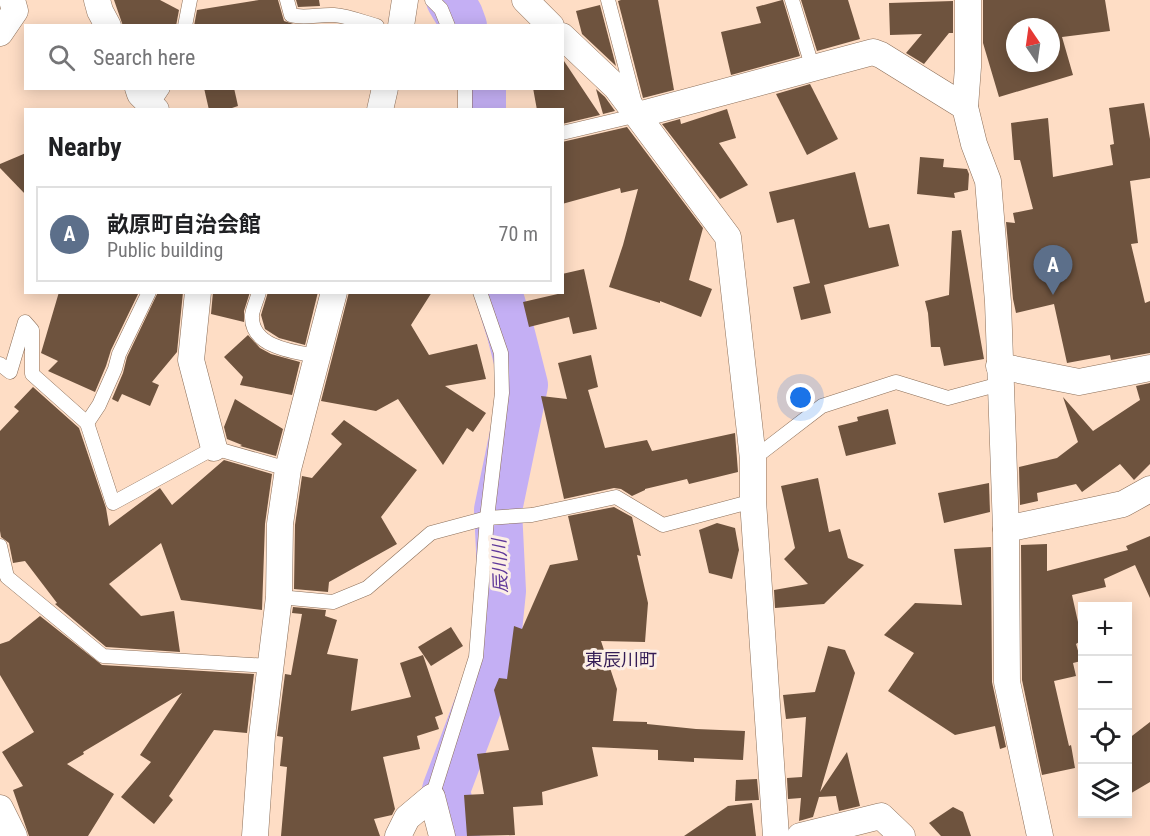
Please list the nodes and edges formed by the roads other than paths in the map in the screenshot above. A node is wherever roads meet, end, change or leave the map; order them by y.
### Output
1 (12, 0) edge
2 (98, 0) edge
3 (190, 0) edge
4 (287, 0) edge
5 (405, 0) edge
6 (432, 0) edge
7 (525, 0) edge
8 (608, 0) edge
9 (792, 0) edge
10 (968, 0) edge
11 (107, 24) edge
12 (185, 24) edge
13 (369, 24) edge
14 (401, 24) edge
15 (447, 24) edge
16 (549, 24) edge
17 (0, 33) edge
18 (564, 38) edge
19 (813, 69) junction
20 (385, 90) edge
21 (465, 90) edge
22 (965, 107) junction
23 (381, 108) edge
24 (465, 108) edge
25 (638, 115) junction
26 (564, 133) edge
27 (148, 294) edge
28 (198, 294) edge
29 (258, 294) edge
30 (333, 294) edge
31 (481, 294) edge
32 (317, 356) junction
33 (0, 364) edge
34 (1150, 368) edge
35 (999, 375) junction
36 (87, 423) junction
37 (214, 448) junction
38 (753, 459) junction
39 (288, 469) junction
40 (1150, 489) edge
41 (753, 501) junction
42 (487, 518) junction
43 (1006, 529) junction
44 (0, 546) edge
45 (279, 597) junction
46 (270, 666) junction
47 (432, 796) junction
48 (0, 808) edge
49 (14, 836) edge
50 (255, 836) edge
51 (398, 836) edge
52 (442, 836) edge
53 (776, 836) edge
54 (800, 836) edge
55 (902, 836) edge
56 (1040, 836) edge

1 - 17 street
2 - 11 street
3 - 12 lane
4 - 13 lane
5 - 14 street
6 - 15 lane
7 - 16 street
8 - 25 lane
9 - 19 lane
10 - 22 street
18 - 25 street
19 - 22 street
19 - 25 street
20 - 23 street
21 - 24 lane
22 - 35 street
25 - 26 lane
25 - 38 street
27 - 36 lane
28 - 37 street
29 - 32 lane
30 - 32 street
31 - 42 lane
32 - 39 street
33 - 36 lane
34 - 35 street
35 - 38 lane
35 - 43 street
36 - 37 lane
37 - 39 lane
38 - 41 street
39 - 45 street
40 - 43 street
41 - 42 lane
41 - 53 street
42 - 45 lane
42 - 47 lane
43 - 56 street
44 - 46 lane
45 - 46 street
46 - 50 street
47 - 51 street
47 - 52 street
48 - 49 street
54 - 55 street

